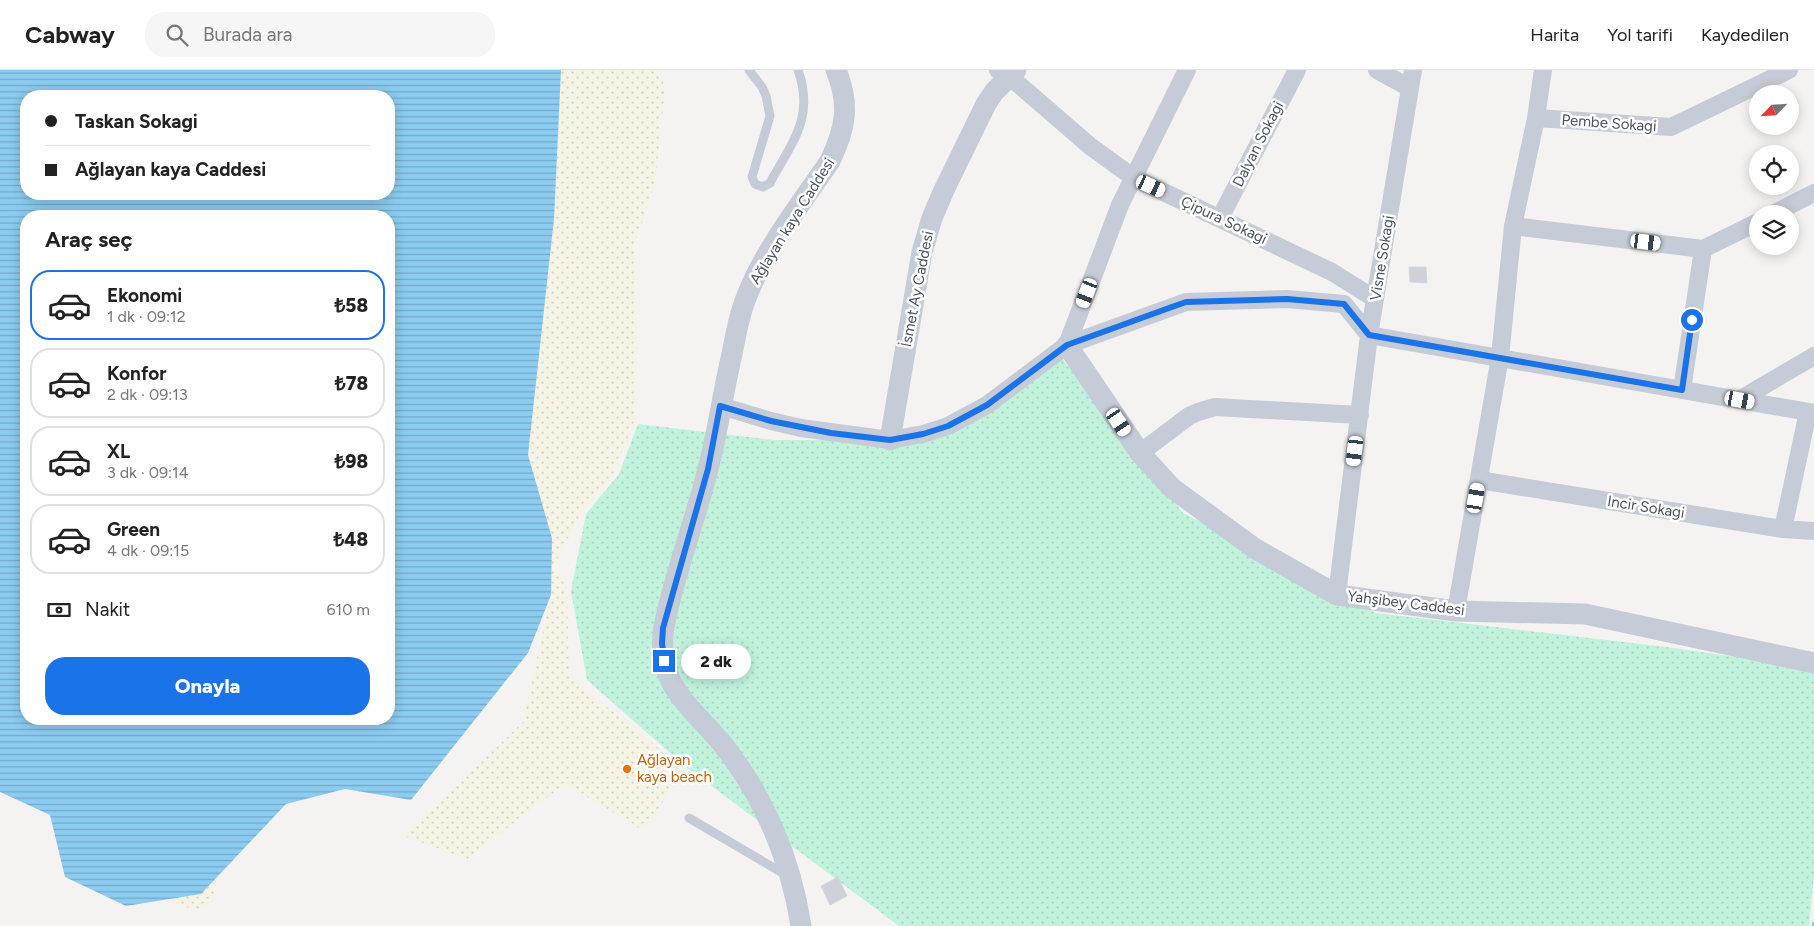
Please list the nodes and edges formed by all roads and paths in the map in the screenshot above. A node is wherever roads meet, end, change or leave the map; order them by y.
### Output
1 (749, 70) edge
2 (798, 70) edge
3 (836, 70) edge
4 (1187, 70) edge
5 (1296, 70) edge
6 (1377, 70) edge
7 (1413, 70) edge
8 (1543, 70) edge
9 (1788, 70) edge
10 (1007, 72) edge
11 (1410, 88) junction
12 (1536, 118) junction
13 (1134, 178) junction
14 (1814, 193) edge
15 (1791, 205) edge
16 (1220, 218) junction
17 (1513, 226) junction
18 (1749, 227) edge
19 (1703, 250) junction
20 (1376, 299) junction
21 (1369, 335) junction
22 (1067, 345) junction
23 (1814, 356) edge
24 (1500, 358) junction
25 (1682, 390) junction
26 (1740, 400) junction
27 (720, 406) junction
28 (1811, 412) edge
29 (1360, 415) junction
30 (890, 440) junction
31 (1140, 453) junction
32 (1479, 480) junction
33 (1783, 529) junction
34 (1814, 532) edge
35 (1337, 595) junction
36 (1456, 611) junction
37 (1814, 663) edge
38 (689, 818) dead end
39 (790, 878) junction
40 (1814, 921) edge
41 (801, 926) edge
42 (1813, 926) edge

1 - 2 lane
3 - 27 street, Ağlayan kaya Caddesi
4 - 13 street
5 - 16 street, Dalyan Sokagi
6 - 11 street
7 - 11 street, Visne Sokagi
8 - 12 street
9 - 12 street, Pembe Sokagi
10 - 13 street, Çipura Sokagi
10 - 30 street, İsmet Ay Caddesi
11 - 20 street, Visne Sokagi
12 - 17 street
13 - 16 street, Çipura Sokagi
13 - 22 street
14 - 15 street
16 - 20 street, Çipura Sokagi
17 - 19 street
17 - 24 street
18 - 19 street
19 - 25 street
20 - 21 street, Visne Sokagi
21 - 22 street
21 - 24 street
21 - 29 street, Visne Sokagi
22 - 30 street
22 - 31 street, Yahşibey Caddesi
23 - 26 street
24 - 25 street
24 - 32 street
25 - 26 street
26 - 28 street
27 - 30 street
27 - 39 street, Ağlayan kaya Caddesi
28 - 33 street
29 - 31 street
29 - 35 street, Visne Sokagi
31 - 35 street, Yahşibey Caddesi
32 - 33 street, Incir Sokagi
32 - 36 street
33 - 34 street, Incir Sokagi
35 - 36 street, Yahşibey Caddesi
36 - 37 street, Yahşibey Caddesi
38 - 39 lane
39 - 41 street, Ağlayan kaya Caddesi
40 - 42 path

